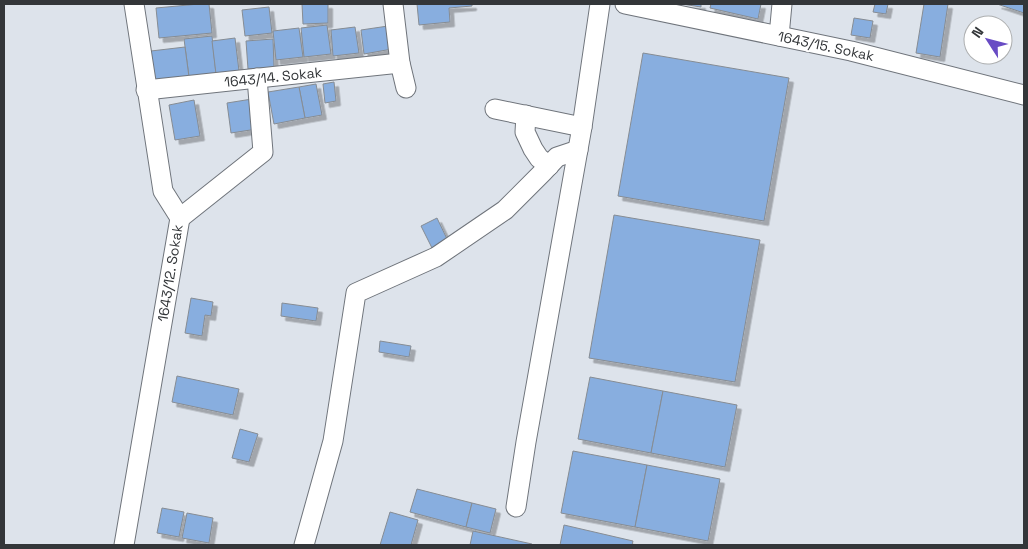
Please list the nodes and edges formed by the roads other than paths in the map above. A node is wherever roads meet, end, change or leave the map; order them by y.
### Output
1 (134, 4) edge
2 (393, 4) edge
3 (600, 4) edge
4 (625, 4) edge
5 (782, 4) edge
6 (779, 36) junction
7 (400, 64) junction
8 (256, 78) junction
9 (406, 88) dead end
10 (146, 90) junction
11 (1024, 96) edge
12 (495, 109) dead end
13 (526, 115) junction
14 (582, 127) junction
15 (578, 150) junction
16 (550, 166) junction
17 (180, 218) junction
18 (516, 507) dead end
19 (124, 545) edge
20 (304, 545) edge

1 - 10 street, 1643/12. Sokak
2 - 7 street
3 - 14 street
4 - 6 street, 1643/15. Sokak
5 - 6 street
6 - 11 street, 1643/15. Sokak
7 - 8 street, 1643/14. Sokak
7 - 9 street
8 - 10 street, 1643/14. Sokak
8 - 17 street
10 - 17 street, 1643/12. Sokak
12 - 13 street
13 - 14 street
13 - 16 street
14 - 15 street
15 - 16 street
15 - 18 street
16 - 20 street
17 - 19 street, 1643/12. Sokak

